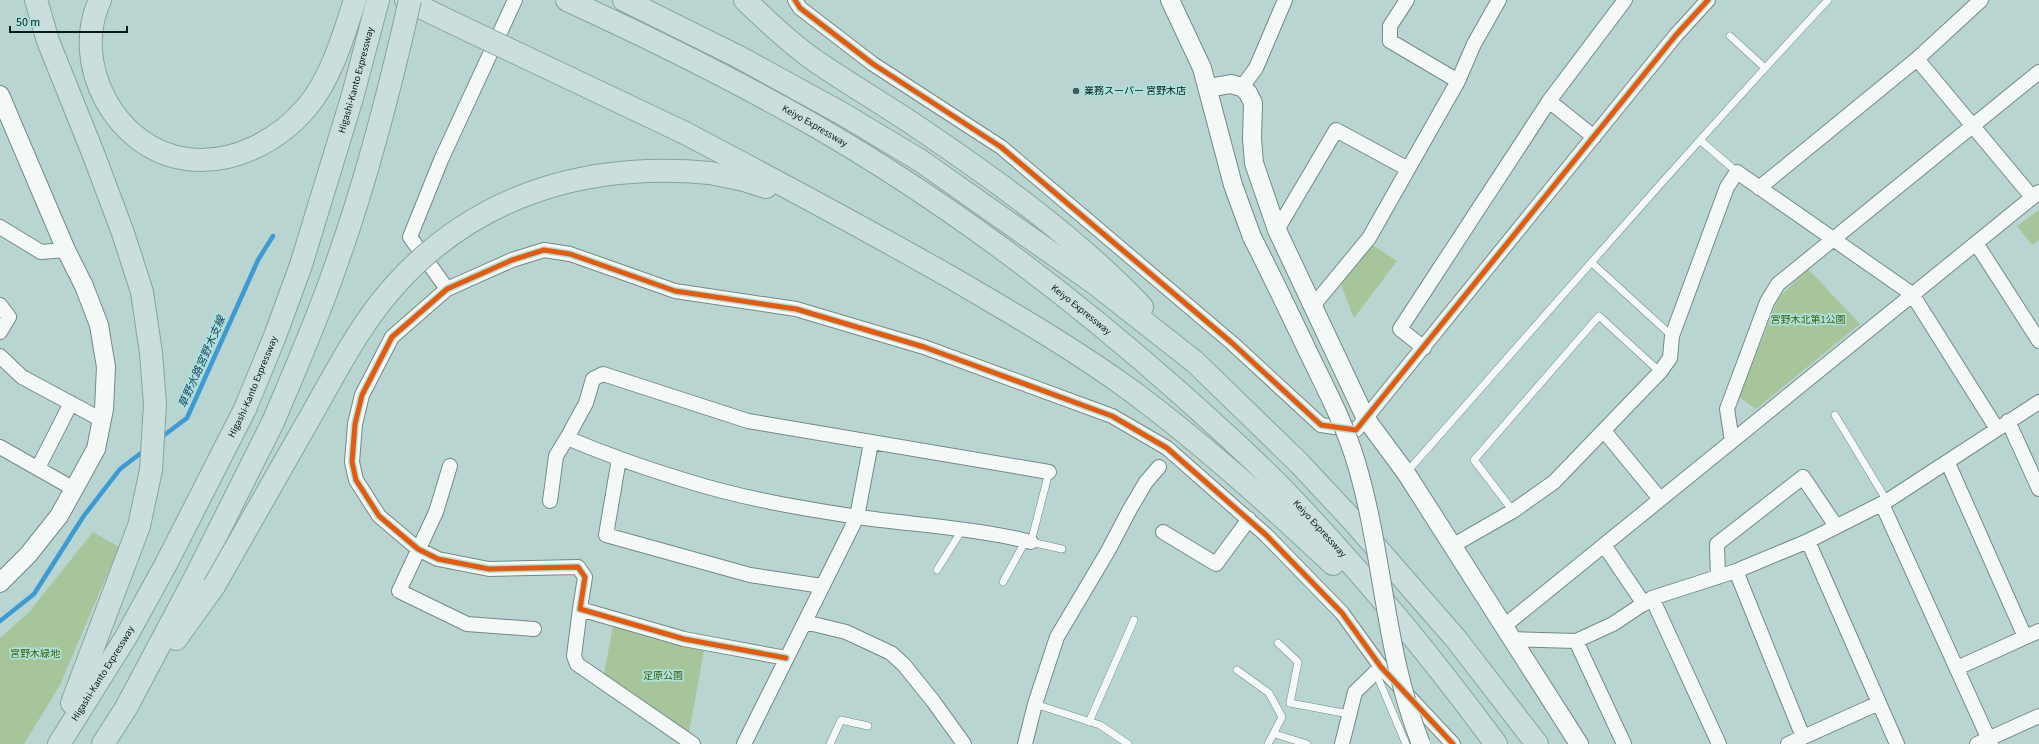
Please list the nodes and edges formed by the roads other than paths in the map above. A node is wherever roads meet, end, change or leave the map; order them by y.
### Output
1 (36, 0) edge
2 (100, 0) edge
3 (355, 0) edge
4 (378, 0) edge
5 (406, 0) edge
6 (410, 0) edge
7 (515, 0) edge
8 (567, 0) edge
9 (624, 0) edge
10 (745, 0) edge
11 (750, 0) edge
12 (794, 0) edge
13 (1170, 0) edge
14 (1285, 0) edge
15 (1407, 0) edge
16 (1499, 0) edge
17 (1624, 0) edge
18 (1708, 0) edge
19 (1828, 0) edge
20 (1981, 0) edge
21 (776, 30) junction
22 (1730, 36) dead end
23 (1917, 59) junction
24 (1765, 68) junction
25 (2039, 72) edge
26 (1458, 81) junction
27 (1242, 87) junction
28 (1208, 88) junction
29 (0, 95) edge
30 (1549, 101) junction
31 (1973, 127) junction
32 (1594, 137) junction
33 (1701, 141) junction
34 (1408, 169) junction
35 (1737, 172) junction
36 (1759, 188) junction
37 (2036, 194) edge
38 (0, 227) edge
39 (1277, 230) junction
40 (878, 235) junction
41 (1834, 240) junction
42 (1976, 242) junction
43 (66, 250) junction
44 (1592, 263) junction
45 (447, 289) junction
46 (1912, 294) junction
47 (0, 305) edge
48 (1312, 307) junction
49 (0, 332) edge
50 (1672, 336) junction
51 (2039, 341) edge
52 (1424, 348) junction
53 (0, 356) edge
54 (1196, 362) junction
55 (1660, 372) junction
56 (2039, 402) edge
57 (71, 403) junction
58 (1835, 415) dead end
59 (1366, 419) junction
60 (102, 420) junction
61 (2003, 425) junction
62 (1605, 432) junction
63 (567, 438) junction
64 (1732, 441) junction
65 (871, 443) junction
66 (0, 447) edge
67 (619, 459) junction
68 (1948, 463) junction
69 (450, 466) dead end
70 (1159, 466) dead end
71 (38, 468) junction
72 (1050, 472) joint
73 (1406, 473) junction
74 (74, 489) junction
75 (2039, 489) edge
76 (1660, 499) junction
77 (550, 501) dead end
78 (1884, 503) junction
79 (1513, 511) junction
80 (857, 517) junction
81 (1249, 519) junction
82 (1836, 526) junction
83 (962, 530) junction
84 (1163, 532) dead end
85 (1029, 541) junction
86 (1808, 541) junction
87 (1604, 545) junction
88 (1452, 546) junction
89 (418, 549) junction
90 (1062, 549) dead end
91 (937, 570) dead end
92 (1736, 572) junction
93 (1718, 577) junction
94 (1003, 582) dead end
95 (0, 583) edge
96 (204, 583) junction
97 (822, 586) junction
98 (1648, 601) junction
99 (580, 609) junction
100 (1134, 620) dead end
101 (805, 622) junction
102 (534, 629) dead end
103 (2039, 631) edge
104 (1507, 633) junction
105 (2025, 638) junction
106 (1576, 641) junction
107 (1278, 643) dead end
108 (786, 658) junction
109 (1431, 660) junction
110 (1957, 668) junction
111 (1237, 670) dead end
112 (1378, 670) junction
113 (1879, 703) junction
114 (1035, 704) junction
115 (1349, 714) junction
116 (2039, 716) edge
117 (1089, 722) junction
118 (868, 726) dead end
119 (1275, 734) junction
120 (1803, 737) junction
121 (1985, 742) edge
122 (58, 744) edge
123 (103, 744) edge
124 (693, 744) edge
125 (744, 744) edge
126 (830, 744) edge
127 (964, 744) edge
128 (1026, 744) edge
129 (1128, 744) edge
130 (1268, 744) edge
131 (1307, 744) edge
132 (1342, 744) edge
133 (1406, 744) edge
134 (1421, 744) edge
135 (1452, 744) edge
136 (1496, 744) edge
137 (1537, 744) edge
138 (1579, 744) edge
139 (1624, 744) edge
140 (1719, 744) edge
141 (1788, 744) edge
142 (1897, 744) edge

1 - 122 highway
2 - 3 highway
4 - 122 highway, Higashi-Kanto Expressway
5 - 40 highway, bridge
6 - 96 highway, bridge
7 - 45 street
8 - 109 highway, Keiyo Expressway
9 - 54 highway
10 - 21 highway
11 - 21 highway
12 - 59 street
13 - 28 street
14 - 27 street
15 - 26 street
16 - 26 street
17 - 30 street
18 - 32 street
19 - 24 lane
20 - 23 street
21 - 54 highway
22 - 24 lane
23 - 31 street
23 - 36 street
24 - 33 lane
25 - 31 street
26 - 34 street
27 - 28 street
27 - 39 street
28 - 134 street, bridge
29 - 43 street
30 - 32 street
30 - 52 street
31 - 37 street
31 - 41 street
32 - 52 street
33 - 35 lane
33 - 44 lane
34 - 39 street
34 - 48 street
35 - 36 street
35 - 50 street
36 - 41 street
37 - 42 street
38 - 43 street
39 - 48 street
40 - 96 highway, bridge
40 - 109 highway
41 - 46 street
41 - 64 street
42 - 46 street
42 - 51 street
43 - 60 street
44 - 50 lane
44 - 73 lane
45 - 81 street
45 - 89 street
46 - 61 street
46 - 64 street
47 - 49 street
48 - 59 street
50 - 55 street
52 - 59 street
53 - 57 street
54 - 137 highway
55 - 62 street
55 - 79 lane
56 - 61 street
57 - 60 street
57 - 71 street
58 - 78 lane
59 - 73 street
60 - 74 street
61 - 68 street
61 - 75 street
62 - 76 street
62 - 79 street
63 - 65 street
63 - 67 street
63 - 77 street
64 - 76 street
65 - 72 street
65 - 80 street
66 - 71 street
67 - 80 street
67 - 97 street
68 - 78 street
68 - 105 street
69 - 89 street
70 - 114 street
71 - 74 street
72 - 85 lane
73 - 88 street
74 - 95 street
76 - 87 street
78 - 82 street
78 - 110 street
79 - 88 street
80 - 83 street
80 - 97 street
81 - 84 street
81 - 112 street
82 - 86 street
82 - 93 street
83 - 85 street
83 - 91 lane
85 - 90 lane
85 - 94 lane
86 - 92 street
86 - 113 street
87 - 98 street
87 - 104 street
88 - 104 street
89 - 99 street
89 - 102 street
92 - 93 street
92 - 120 street
93 - 98 street
96 - 123 highway
97 - 101 street
98 - 106 street
98 - 140 street
99 - 108 street
99 - 124 street
100 - 117 lane
101 - 108 street
101 - 127 street
103 - 105 street
104 - 106 street
104 - 138 street
105 - 110 street
106 - 139 street
107 - 115 lane
108 - 125 street
109 - 136 highway, Keiyo Expressway
110 - 121 street
111 - 119 lane
112 - 115 street
112 - 133 lane
112 - 135 street
113 - 120 street
113 - 142 street
114 - 117 lane
114 - 128 street
115 - 132 street
116 - 121 street
117 - 129 lane
118 - 126 lane
119 - 130 lane
119 - 131 lane
120 - 141 street

